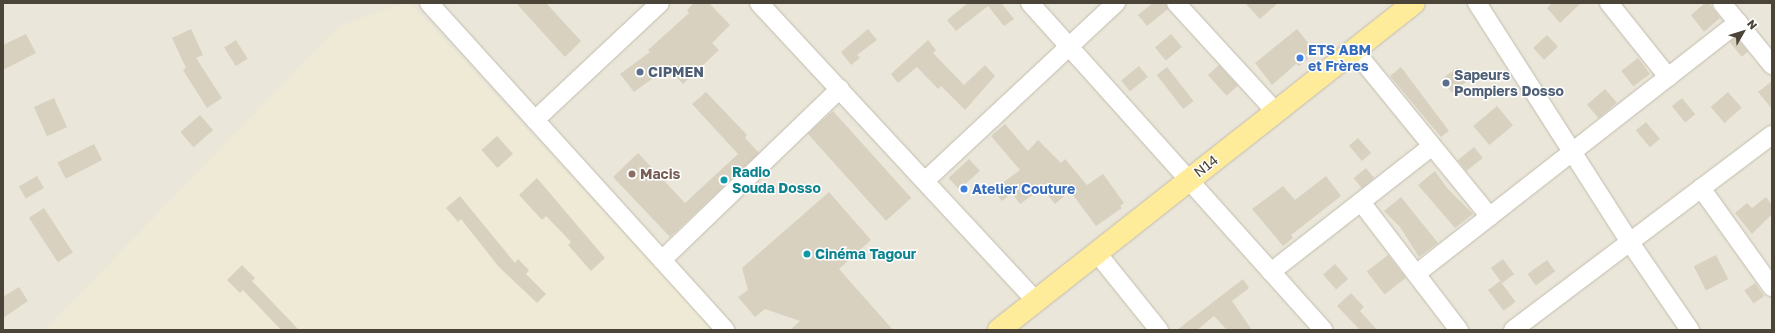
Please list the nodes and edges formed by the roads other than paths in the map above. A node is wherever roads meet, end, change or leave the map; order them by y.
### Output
1 (429, 3) edge
2 (660, 3) edge
3 (759, 3) edge
4 (1030, 3) edge
5 (1116, 3) edge
6 (1176, 3) edge
7 (1414, 3) edge
8 (1477, 3) edge
9 (1722, 3) edge
10 (1611, 4) edge
11 (1738, 22) junction
12 (1068, 47) junction
13 (1354, 50) junction
14 (1772, 65) edge
15 (1668, 78) junction
16 (840, 89) junction
17 (1276, 112) junction
18 (535, 120) junction
19 (1772, 135) edge
20 (1432, 146) junction
21 (1572, 152) junction
22 (926, 180) junction
23 (1189, 180) junction
24 (1701, 188) junction
25 (1360, 202) junction
26 (1490, 216) junction
27 (1629, 241) junction
28 (1097, 253) junction
29 (662, 260) junction
30 (1271, 272) junction
31 (1416, 274) junction
32 (1771, 283) edge
33 (1036, 301) junction
34 (725, 330) edge
35 (999, 330) edge
36 (1159, 330) edge
37 (1323, 330) edge
38 (1459, 330) edge
39 (1513, 330) edge
40 (1690, 330) edge

1 - 18 street
2 - 18 street
3 - 16 street
4 - 12 street
5 - 12 street
6 - 17 street
7 - 13 main road, N14
8 - 21 street
9 - 11 street
10 - 15 street
11 - 14 street
11 - 15 street
12 - 22 street
12 - 23 street
13 - 17 main road, N14
13 - 20 street
15 - 21 street
16 - 22 street
16 - 29 street
17 - 23 main road, N14
18 - 29 street
19 - 24 street
20 - 25 street
20 - 26 street
21 - 26 street
21 - 27 street
22 - 33 street
23 - 28 main road, N14
23 - 30 street
24 - 27 street
24 - 32 street
25 - 30 street
25 - 31 street
26 - 31 street
27 - 39 street
27 - 40 street
28 - 33 main road, N14
28 - 36 street
29 - 34 street
30 - 37 street
31 - 38 street
33 - 35 main road, N14

